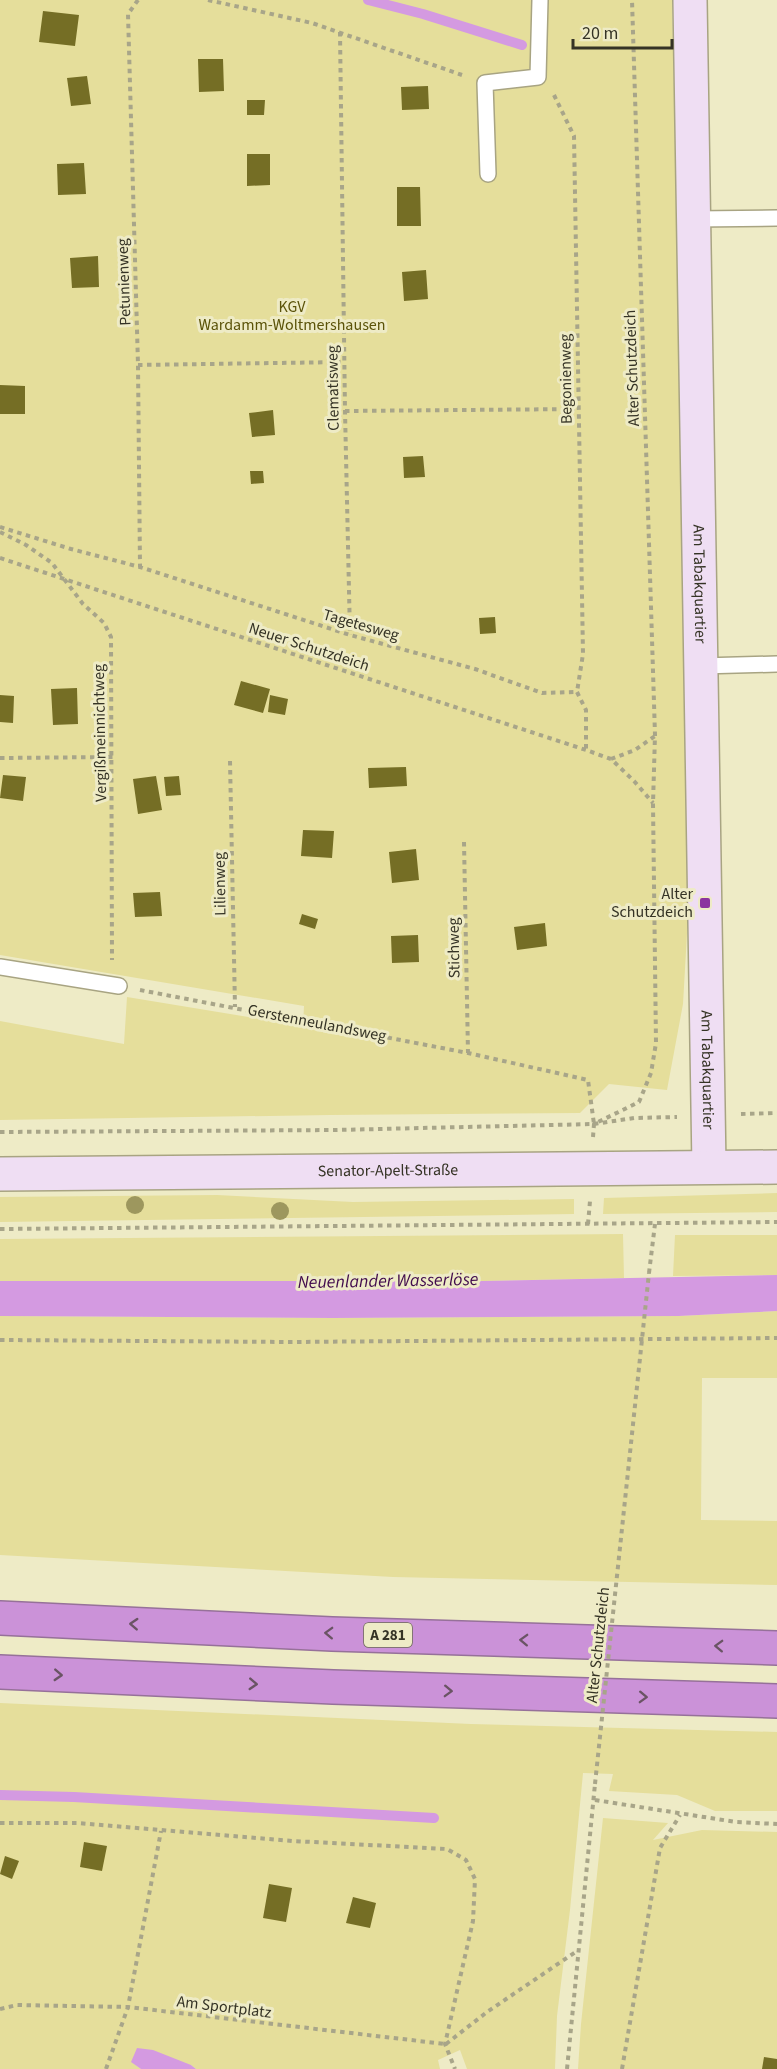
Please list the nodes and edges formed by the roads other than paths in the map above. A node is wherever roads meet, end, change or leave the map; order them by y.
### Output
1 (540, 0) edge
2 (690, 0) edge
3 (488, 174) dead end
4 (777, 218) edge
5 (694, 219) junction
6 (777, 664) edge
7 (701, 666) junction
8 (0, 967) edge
9 (116, 985) road end
10 (709, 1167) junction
11 (777, 1167) edge
12 (0, 1174) edge
13 (0, 1618) edge
14 (777, 1648) edge
15 (0, 1672) edge
16 (777, 1701) edge

1 - 3 lane
2 - 5 street, Am Tabakquartier
4 - 5 lane
5 - 7 street, Am Tabakquartier
6 - 7 lane
7 - 10 street, Am Tabakquartier
8 - 9 lane
10 - 11 street, Senator-Apelt-Straße
10 - 12 street, Senator-Apelt-Straße
14 -> 13 highway, A 281
15 -> 16 highway

